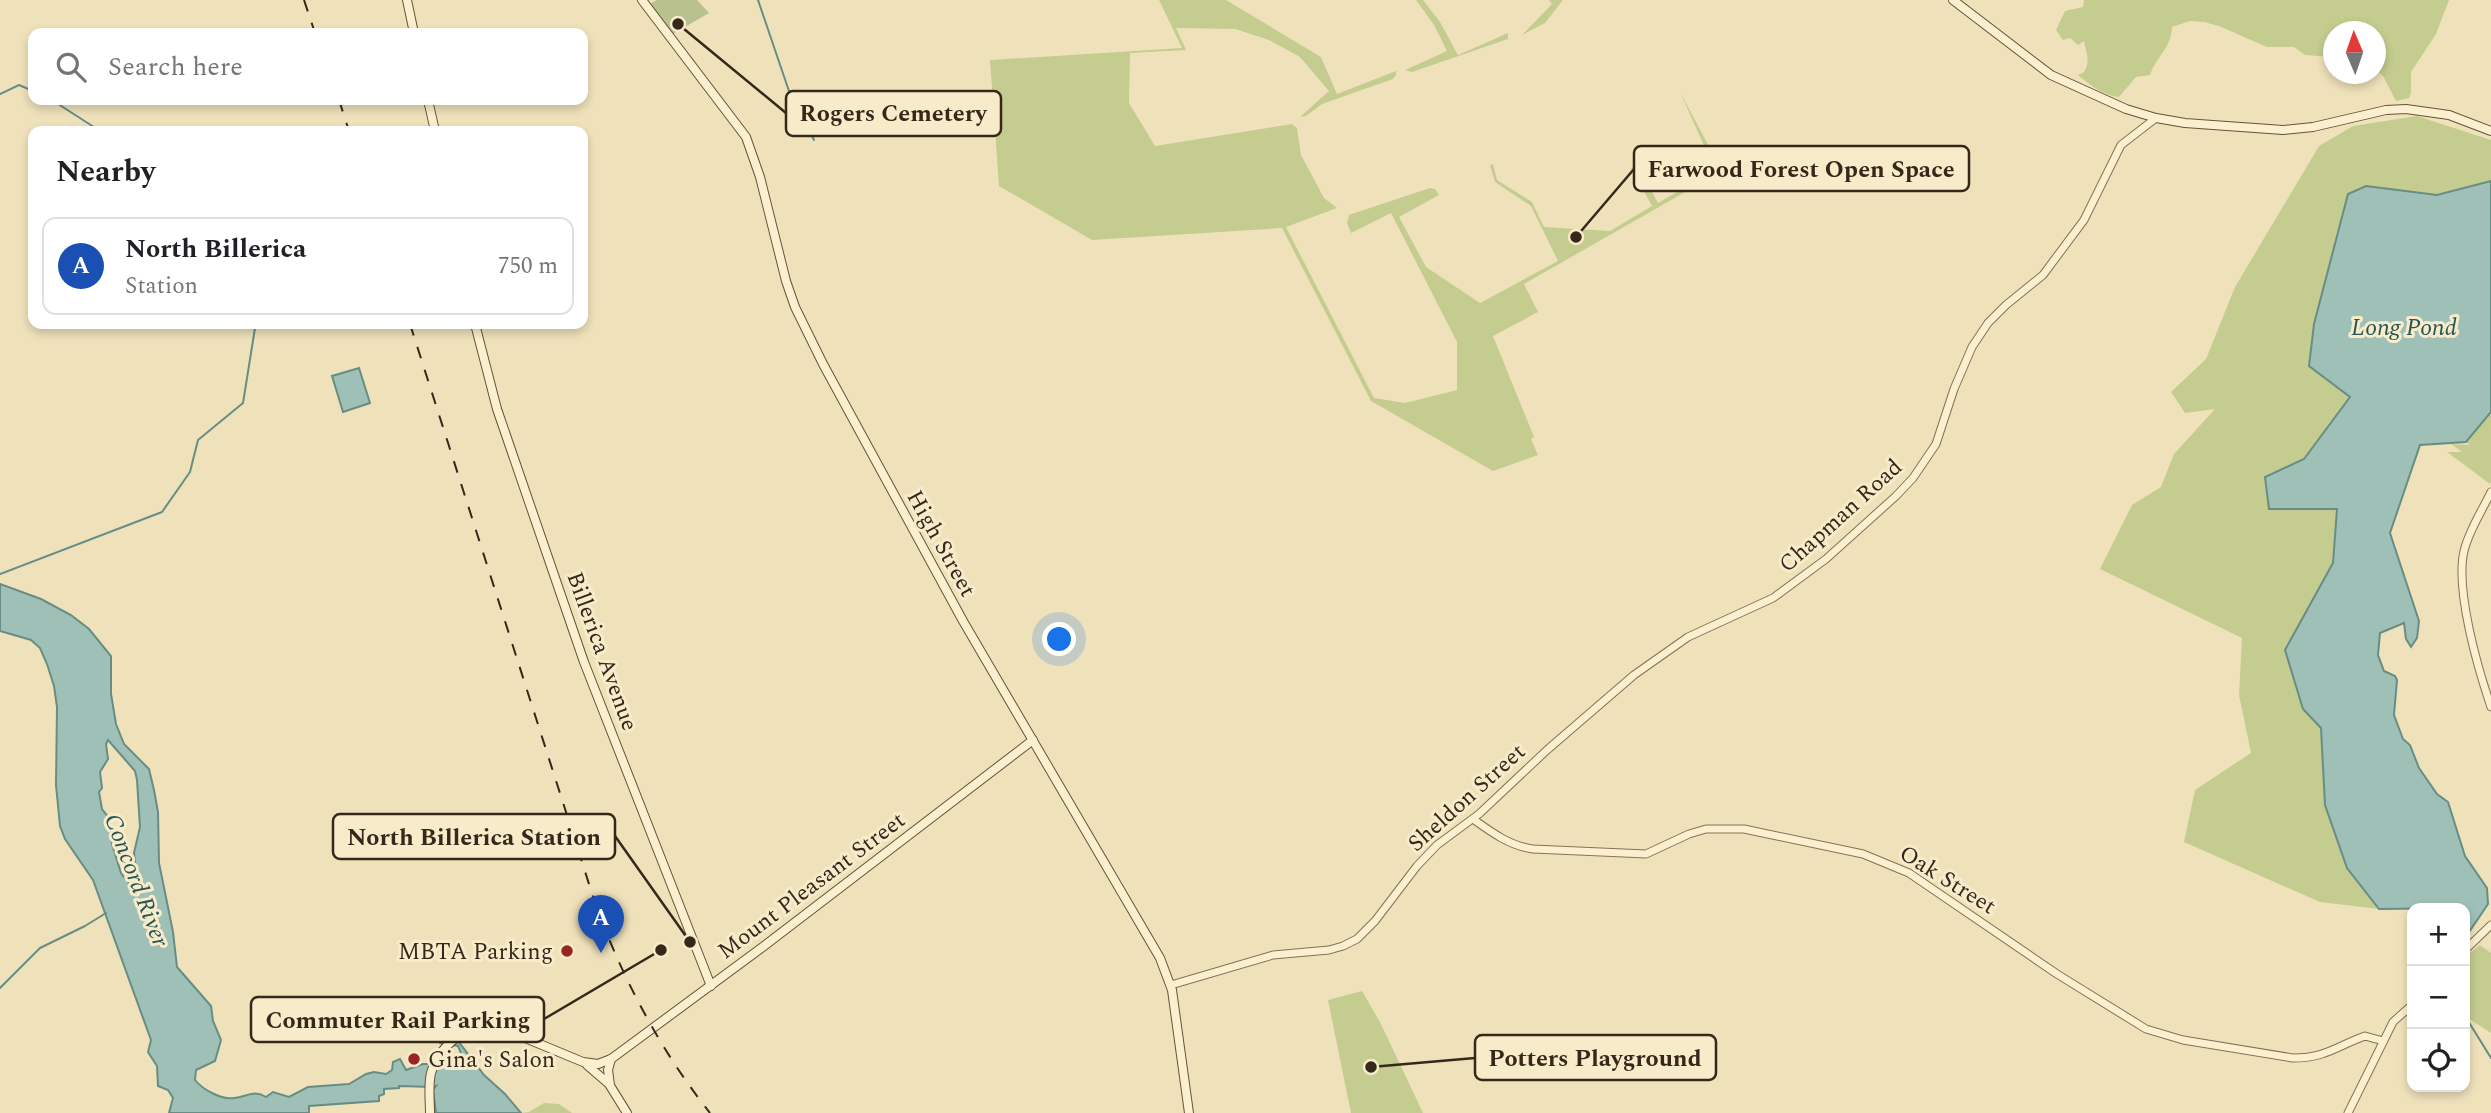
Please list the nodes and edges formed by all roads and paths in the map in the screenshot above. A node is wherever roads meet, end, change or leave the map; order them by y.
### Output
1 (407, 0) edge
2 (642, 0) edge
3 (1953, 0) edge
4 (413, 28) edge
5 (429, 105) edge
6 (2156, 118) junction
7 (434, 126) edge
8 (2491, 131) edge
9 (476, 329) edge
10 (2491, 492) edge
11 (1738, 613) joint
12 (2491, 707) edge
13 (1033, 740) junction
14 (1473, 819) junction
15 (2491, 925) edge
16 (2470, 945) edge
17 (1171, 985) junction
18 (711, 986) junction
19 (2407, 1009) edge
20 (2383, 1041) junction
21 (611, 1059) junction
22 (583, 1062) junction
23 (611, 1088) junction
24 (430, 1113) edge
25 (627, 1113) edge
26 (1189, 1113) edge
27 (2348, 1113) edge

1 - 4 main road
2 - 13 main road, High Street
3 - 6 main road
5 - 7 main road
6 - 8 main road
6 - 11 street, Chapman Road
9 - 18 main road, Billerica Avenue
10 - 12 street
11 - 14 street, Sheldon Street
13 - 17 main road, High Street
13 - 18 main road, Mount Pleasant Street
14 - 17 street, Sheldon Street
14 - 20 street, Oak Street
15 - 16 street
17 - 26 main road, High Street
18 - 21 main road, Mount Pleasant Street
19 - 20 street
20 - 27 street
21 - 22 main road
21 - 23 main road
22 - 23 main road
22 - 24 main road
23 - 25 main road

